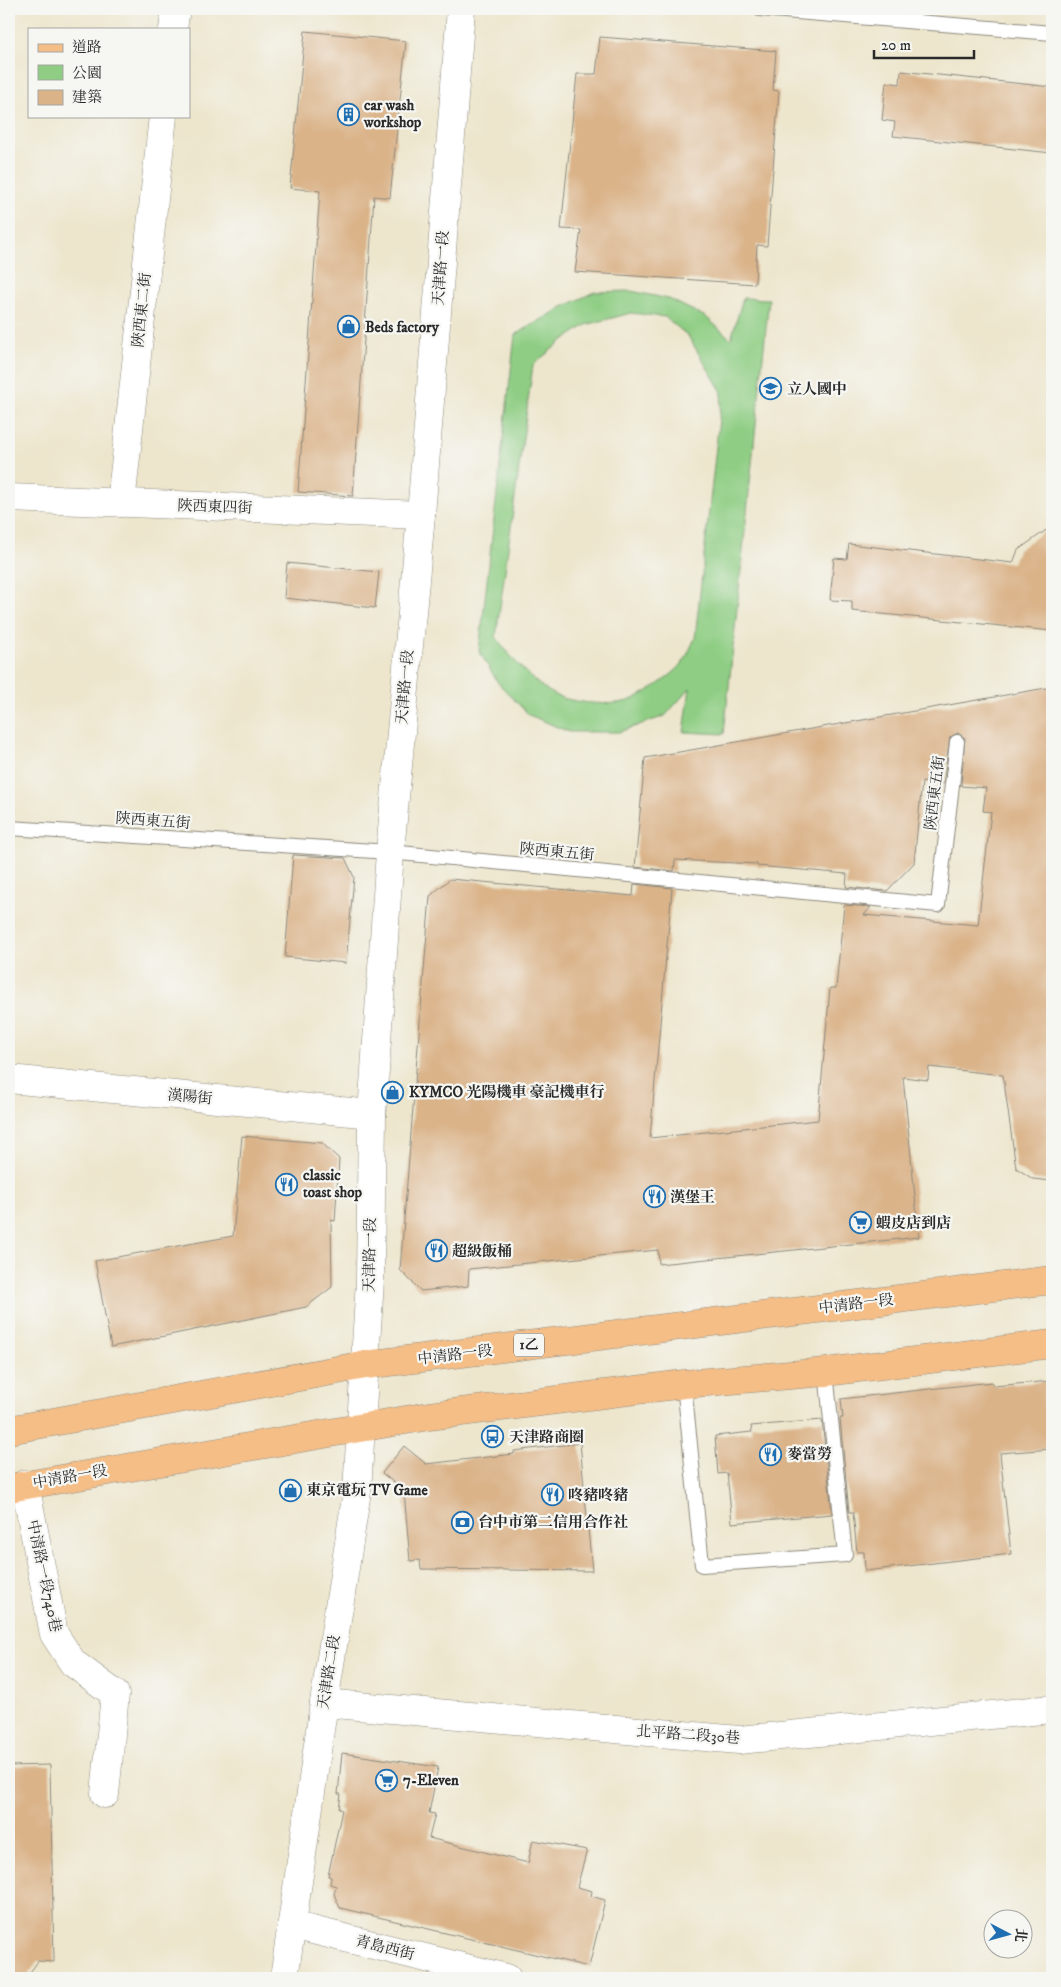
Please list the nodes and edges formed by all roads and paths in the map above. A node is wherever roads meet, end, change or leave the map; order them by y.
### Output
1 (176, 9) edge
2 (461, 9) edge
3 (760, 9) edge
4 (173, 28) edge
5 (1052, 34) edge
6 (163, 118) edge
7 (9, 498) edge
8 (121, 503) junction
9 (421, 514) junction
10 (957, 742) dead end
11 (9, 828) edge
12 (390, 852) junction
13 (9, 1079) edge
14 (372, 1114) junction
15 (1052, 1280) edge
16 (1052, 1344) edge
17 (365, 1365) junction
18 (826, 1372) junction
19 (684, 1384) junction
20 (360, 1427) junction
21 (9, 1430) edge
22 (17, 1486) edge
23 (324, 1703) junction
24 (1052, 1709) edge
25 (105, 1794) dead end
26 (292, 1925) junction
27 (284, 1978) edge
28 (507, 1978) edge

1 - 4 street
2 - 9 street, 天津路一段
3 - 5 lane
6 - 8 street, 陜西東二街
7 - 8 street, 陜西東四街
8 - 9 street, 陜西東四街
9 - 12 street, 天津路一段
10 - 12 lane, 陝西東五街
11 - 12 lane, 陝西東五街
12 - 14 street, 天津路一段
13 - 14 street, 漢陽街
14 - 17 street, 天津路一段
15 - 17 main road, 中清路一段 / 1乙
16 - 18 main road, 中清路一段
17 - 20 street, 天津路二段
17 - 21 main road, 中清路一段 / 1乙
18 - 19 main road, 中清路一段
18 - 19 lane
19 - 20 main road, 中清路一段
20 - 22 main road, 中清路一段
20 - 23 street, 天津路二段
22 - 25 street, 中清路一段740巷
23 - 24 street, 北平路二段30巷
23 - 26 street, 天津路二段
26 - 27 street, 天津路二段
26 - 28 street, 青島西街

